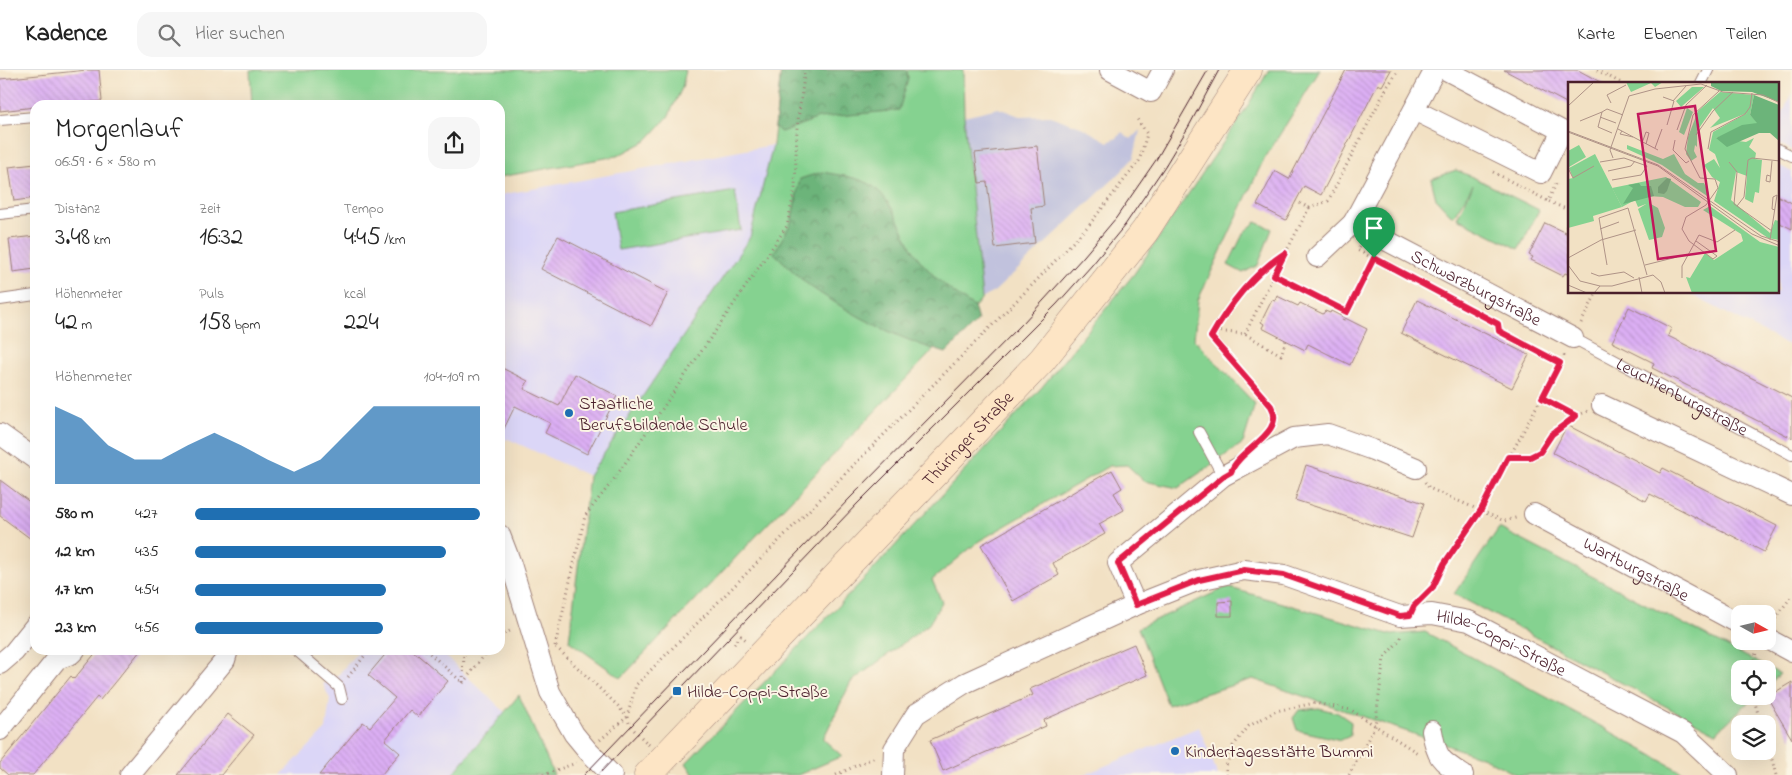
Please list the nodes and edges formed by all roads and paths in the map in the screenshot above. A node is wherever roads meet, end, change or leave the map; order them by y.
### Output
1 (805, 70) edge
2 (1110, 70) edge
3 (1162, 70) edge
4 (1248, 70) edge
5 (1399, 70) edge
6 (1436, 70) edge
7 (1446, 70) edge
8 (1597, 70) edge
9 (1708, 70) edge
10 (1619, 82) edge
11 (1701, 82) edge
12 (1414, 110) junction
13 (30, 117) edge
14 (1137, 119) dead end
15 (0, 120) edge
16 (1780, 150) edge
17 (1792, 156) edge
18 (1488, 169) dead end
19 (1557, 184) dead end
20 (1548, 200) junction
21 (1296, 201) dead end
22 (1309, 208) junction
23 (1568, 210) edge
24 (30, 211) edge
25 (0, 214) edge
26 (1568, 224) edge
27 (1361, 227) junction
28 (1564, 232) dead end
29 (1285, 253) junction
30 (1317, 257) dead end
31 (1374, 258) junction
32 (1274, 275) junction
33 (1597, 294) edge
34 (30, 296) edge
35 (0, 300) edge
36 (1347, 312) junction
37 (1343, 320) dead end
38 (1215, 331) junction
39 (1245, 334) junction
40 (1573, 338) junction
41 (1286, 340) dead end
42 (1560, 363) junction
43 (1542, 398) junction
44 (1602, 405) joint
45 (1576, 416) junction
46 (1199, 432) dead end
47 (1268, 433) dead end
48 (0, 434) edge
49 (30, 455) edge
50 (1792, 455) edge
51 (1508, 457) junction
52 (1416, 468) joint
53 (1224, 476) junction
54 (1792, 495) edge
55 (1481, 510) junction
56 (1534, 514) joint
57 (505, 548) edge
58 (1792, 596) edge
59 (1136, 605) junction
60 (1778, 614) dead end
61 (1410, 615) junction
62 (1731, 619) edge
63 (512, 630) dead end
64 (30, 632) edge
65 (505, 634) edge
66 (751, 634) dead end
67 (1776, 643) edge
68 (734, 644) dead end
69 (546, 646) junction
70 (1792, 652) edge
71 (68, 655) edge
72 (226, 655) edge
73 (302, 655) edge
74 (365, 655) edge
75 (432, 655) edge
76 (464, 655) edge
77 (484, 655) edge
78 (0, 664) edge
79 (464, 683) junction
80 (339, 687) junction
81 (342, 699) dead end
82 (627, 717) junction
83 (1375, 726) junction
84 (0, 730) edge
85 (1432, 731) dead end
86 (894, 749) junction
87 (588, 752) junction
88 (1441, 760) junction
89 (1772, 760) edge
90 (656, 767) edge
91 (130, 775) edge
92 (543, 775) edge
93 (612, 775) edge
94 (836, 775) edge
95 (893, 775) edge
96 (1226, 775) edge
97 (1349, 775) edge
98 (1463, 775) edge
99 (1728, 775) edge
100 (1776, 775) edge

1 - 69 path
2 - 3 street
4 - 90 main road, Thüringer Straße
5 - 22 path
6 - 12 street
7 - 12 street
8 - 10 path
9 - 11 lane
12 - 27 street
13 - 15 lane
14 - 82 path
16 - 17 lane
18 - 20 path
19 - 20 path
20 - 23 path
21 - 22 path
22 - 29 path
24 - 25 lane
26 - 28 path
27 - 30 street
27 - 31 path
27 - 40 street, Schwarzburgstraße
29 - 32 path
29 - 38 path
31 - 36 path
31 - 42 path
32 - 36 path
32 - 39 path
33 - 40 path
34 - 35 lane
36 - 37 path
38 - 39 path
38 - 47 path
39 - 41 path
40 - 42 path
40 - 50 lane, Leuchtenburgstraße
42 - 43 path
43 - 45 path
43 - 51 path
44 - 45 path
44 - 54 street
45 - 51 path
46 - 53 lane
48 - 49 street
51 - 55 path
52 - 53 street
52 - 55 path
53 - 59 street
55 - 56 path
55 - 61 path
56 - 62 street, Wartburgstraße
57 - 69 street
58 - 60 path
59 - 61 street, Hilde-Coppi-Straße
59 - 86 street, Hilde-Coppi-Straße
61 - 83 path
61 - 99 street, Hilde-Coppi-Straße
63 - 65 path
64 - 78 street
66 - 68 path
67 - 70 street
69 - 82 path
69 - 87 street
71 - 84 street
72 - 91 street
73 - 80 lane
74 - 80 path
75 - 79 path
76 - 79 path
77 - 79 path
80 - 81 lane
82 - 87 path
82 - 90 path
83 - 88 path
83 - 96 path
83 - 97 path
85 - 88 street
86 - 94 path
86 - 95 street, Hilde-Coppi-Straße
87 - 92 path
87 - 93 street
88 - 98 street
89 - 100 path

